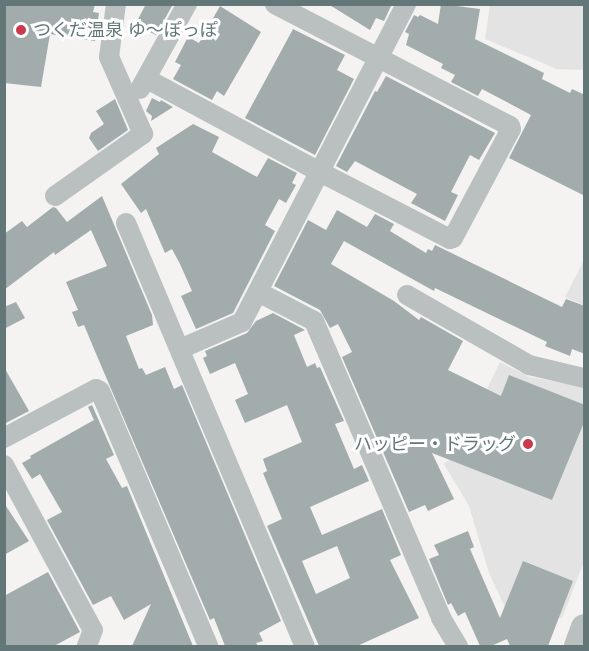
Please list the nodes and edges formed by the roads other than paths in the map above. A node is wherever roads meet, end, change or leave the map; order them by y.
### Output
1 (116, 4) edge
2 (187, 4) edge
3 (275, 4) edge
4 (406, 4) edge
5 (379, 58) junction
6 (147, 79) junction
7 (130, 100) junction
8 (320, 172) junction
9 (55, 196) dead end
10 (126, 223) dead end
11 (258, 292) junction
12 (407, 295) dead end
13 (180, 349) junction
14 (585, 378) edge
15 (4, 438) edge
16 (4, 465) edge
17 (585, 627) edge
18 (87, 646) edge
19 (208, 646) edge
20 (304, 646) edge
21 (458, 646) edge
22 (577, 646) edge

1 - 7 street
2 - 6 street
3 - 5 street
4 - 5 street
5 - 8 street
5 - 8 street
6 - 7 street
6 - 8 street
7 - 9 street
8 - 11 street
10 - 13 street
11 - 13 street
11 - 21 street
12 - 14 street
13 - 20 street
15 - 19 street
16 - 18 street
17 - 22 street

